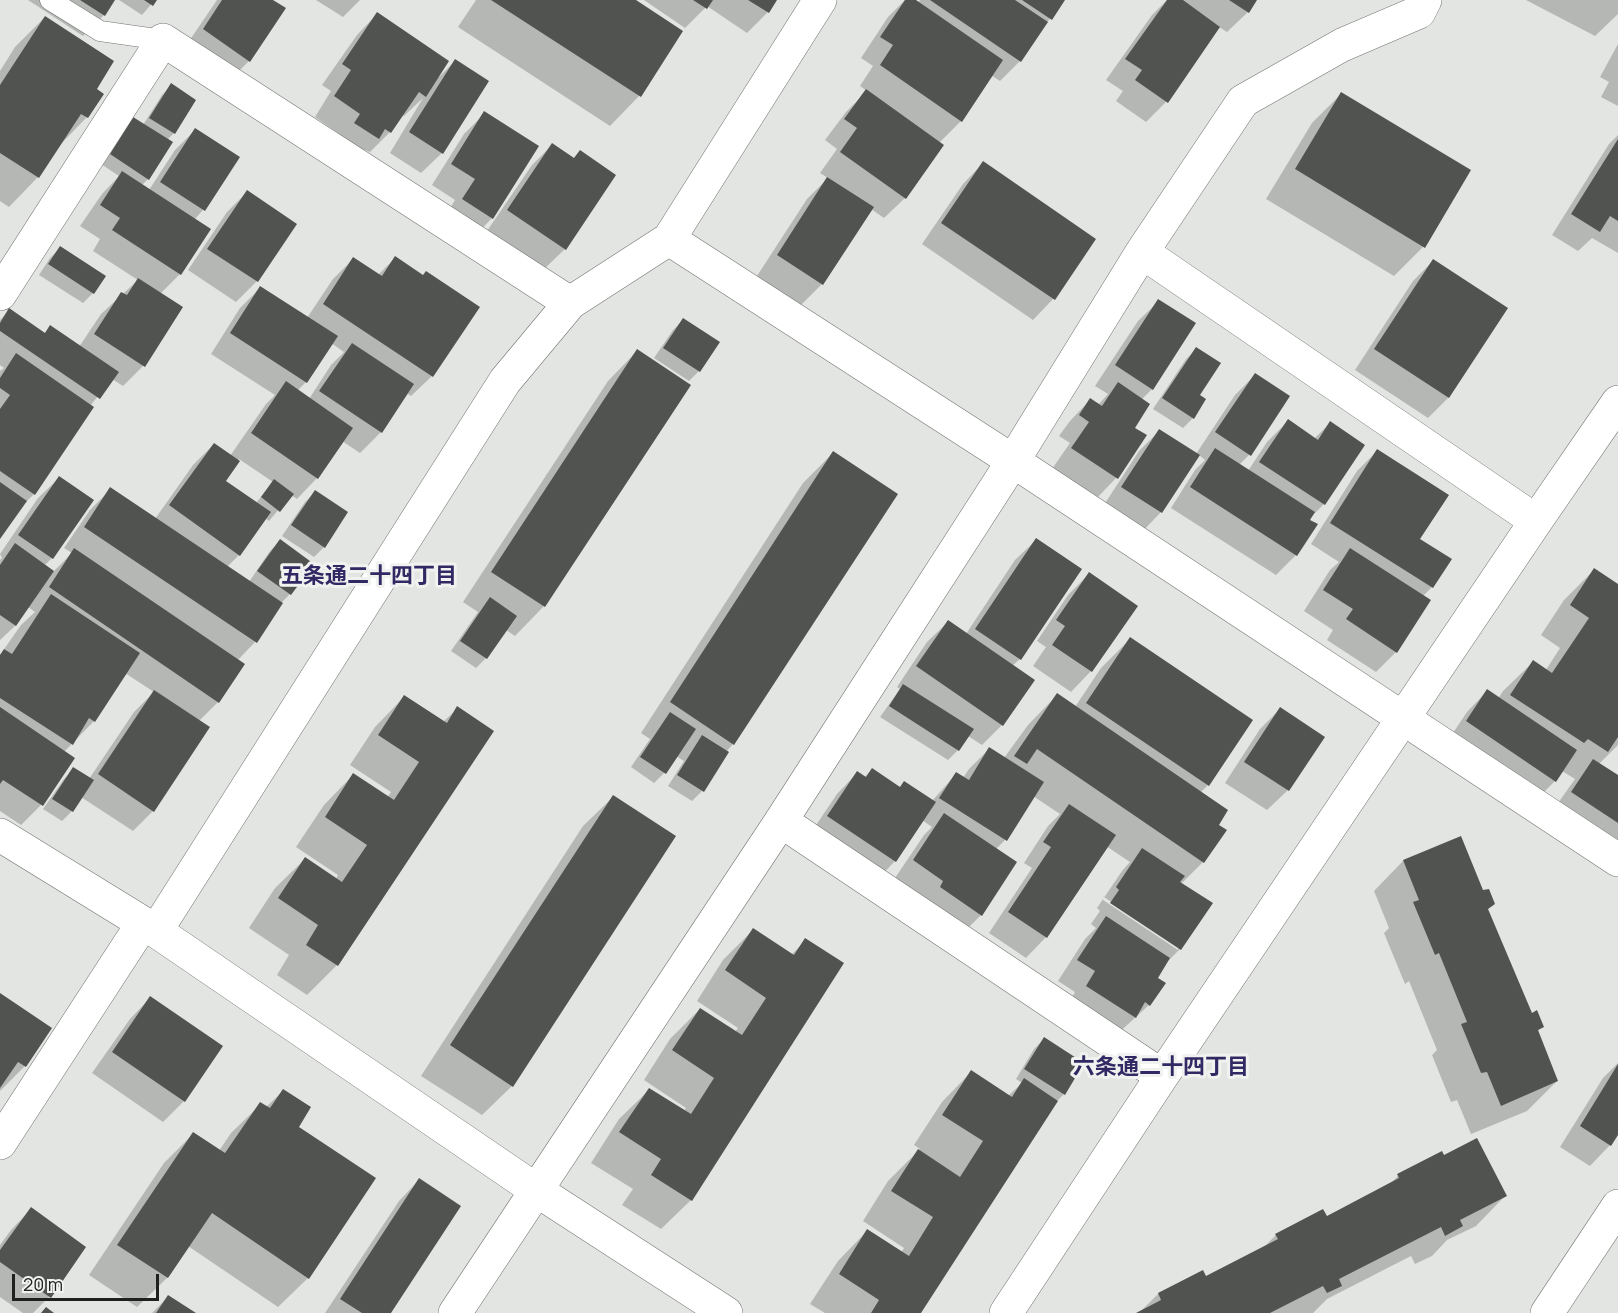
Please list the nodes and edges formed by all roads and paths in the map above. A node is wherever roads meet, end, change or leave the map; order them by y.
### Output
1 (50, 0) edge
2 (820, 0) edge
3 (1425, 0) edge
4 (163, 40) junction
5 (669, 238) junction
6 (1142, 252) junction
7 (0, 294) edge
8 (570, 303) junction
9 (1618, 402) edge
10 (1012, 461) junction
11 (1536, 521) junction
12 (1404, 718) junction
13 (781, 821) junction
14 (0, 835) edge
15 (1618, 860) edge
16 (150, 927) junction
17 (1162, 1076) junction
18 (0, 1143) edge
19 (536, 1190) junction
20 (1618, 1206) edge
21 (455, 1313) edge
22 (726, 1313) edge
23 (1006, 1313) edge
24 (1547, 1313) edge

1 - 4 lane
2 - 5 street
3 - 6 street
4 - 7 street
4 - 8 street
5 - 8 street
5 - 10 street
6 - 10 street
6 - 11 street
8 - 16 street
9 - 11 street
10 - 12 street
10 - 13 street
11 - 12 street
12 - 15 street
12 - 17 street
13 - 17 street
13 - 19 street
14 - 16 street
16 - 18 street
16 - 19 street
17 - 23 street
19 - 21 street
19 - 22 street
20 - 24 street

